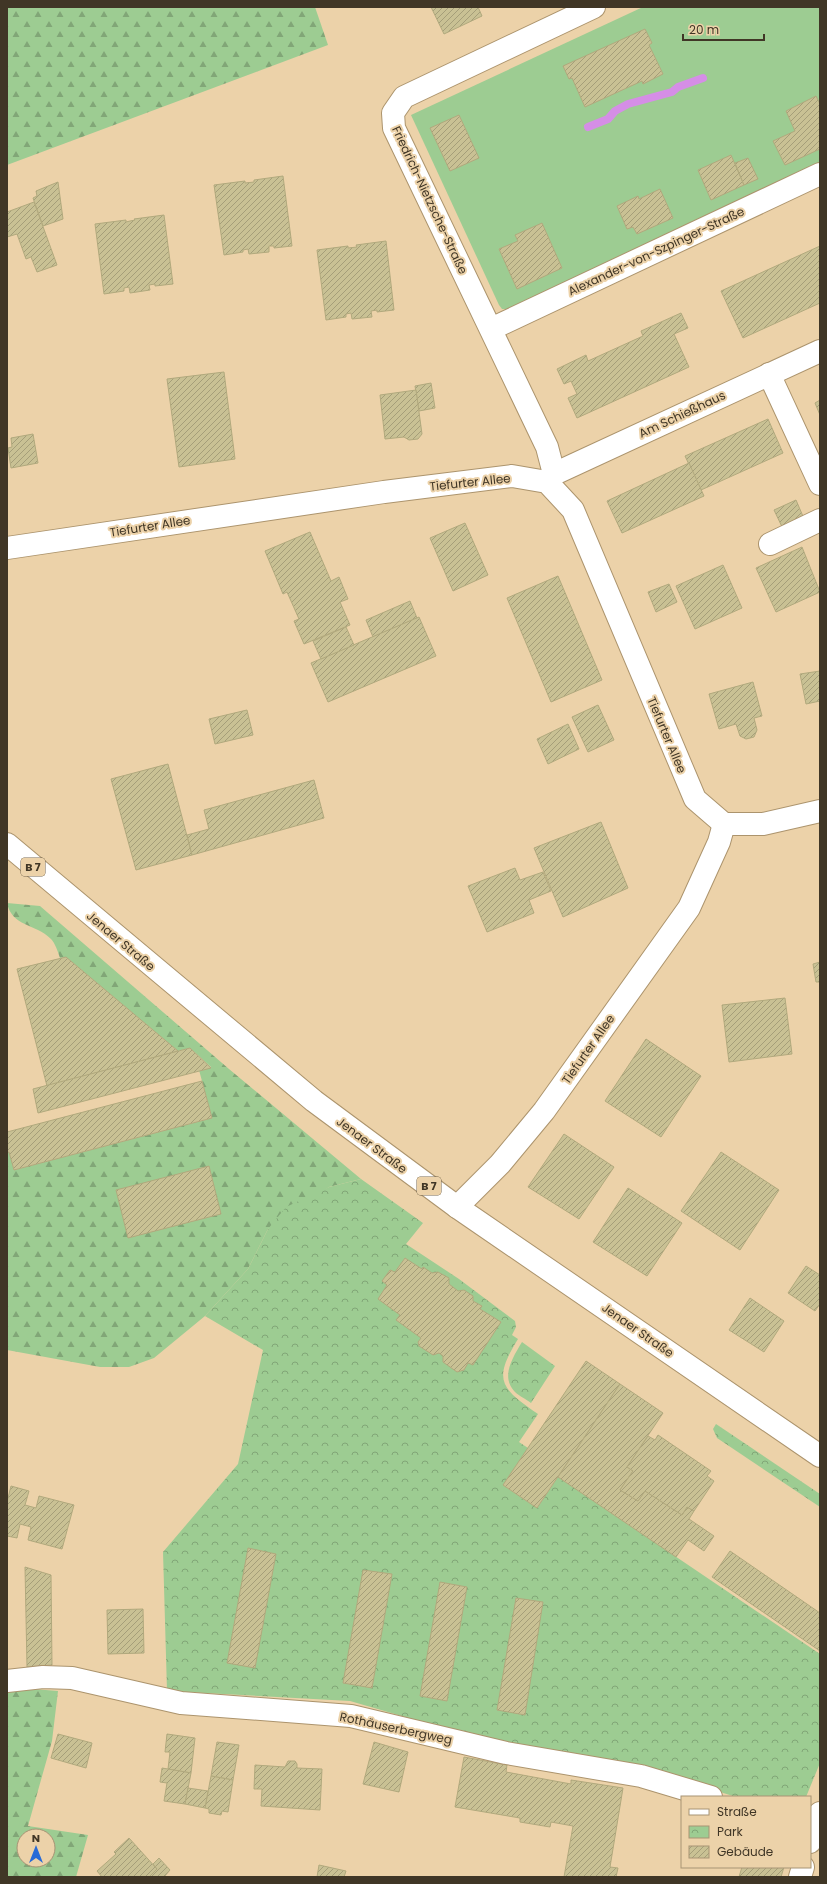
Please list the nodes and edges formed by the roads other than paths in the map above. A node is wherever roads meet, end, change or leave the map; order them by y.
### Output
1 (594, 7) edge
2 (820, 174) edge
3 (491, 329) junction
4 (820, 351) edge
5 (769, 374) junction
6 (551, 478) junction
7 (820, 484) edge
8 (820, 520) edge
9 (770, 544) dead end
10 (7, 548) edge
11 (820, 810) edge
12 (724, 824) junction
13 (7, 844) edge
14 (457, 1207) junction
15 (820, 1456) edge
16 (7, 1681) edge
17 (708, 1796) edge

1 - 3 street, Friedrich-Nietzsche-Straße
2 - 3 street, Alexander-von-Szpinger-Straße
3 - 6 street, Friedrich-Nietzsche-Straße
4 - 5 street, Am Schießhaus
5 - 6 street, Am Schießhaus
5 - 7 street
6 - 10 street, Tiefurter Allee
6 - 12 street, Tiefurter Allee
8 - 9 street
11 - 12 street
12 - 14 street, Tiefurter Allee
13 - 14 street, Jenaer Straße / B 7
14 - 15 street, Jenaer Straße / B 7
16 - 17 street, Rothäuserbergweg

